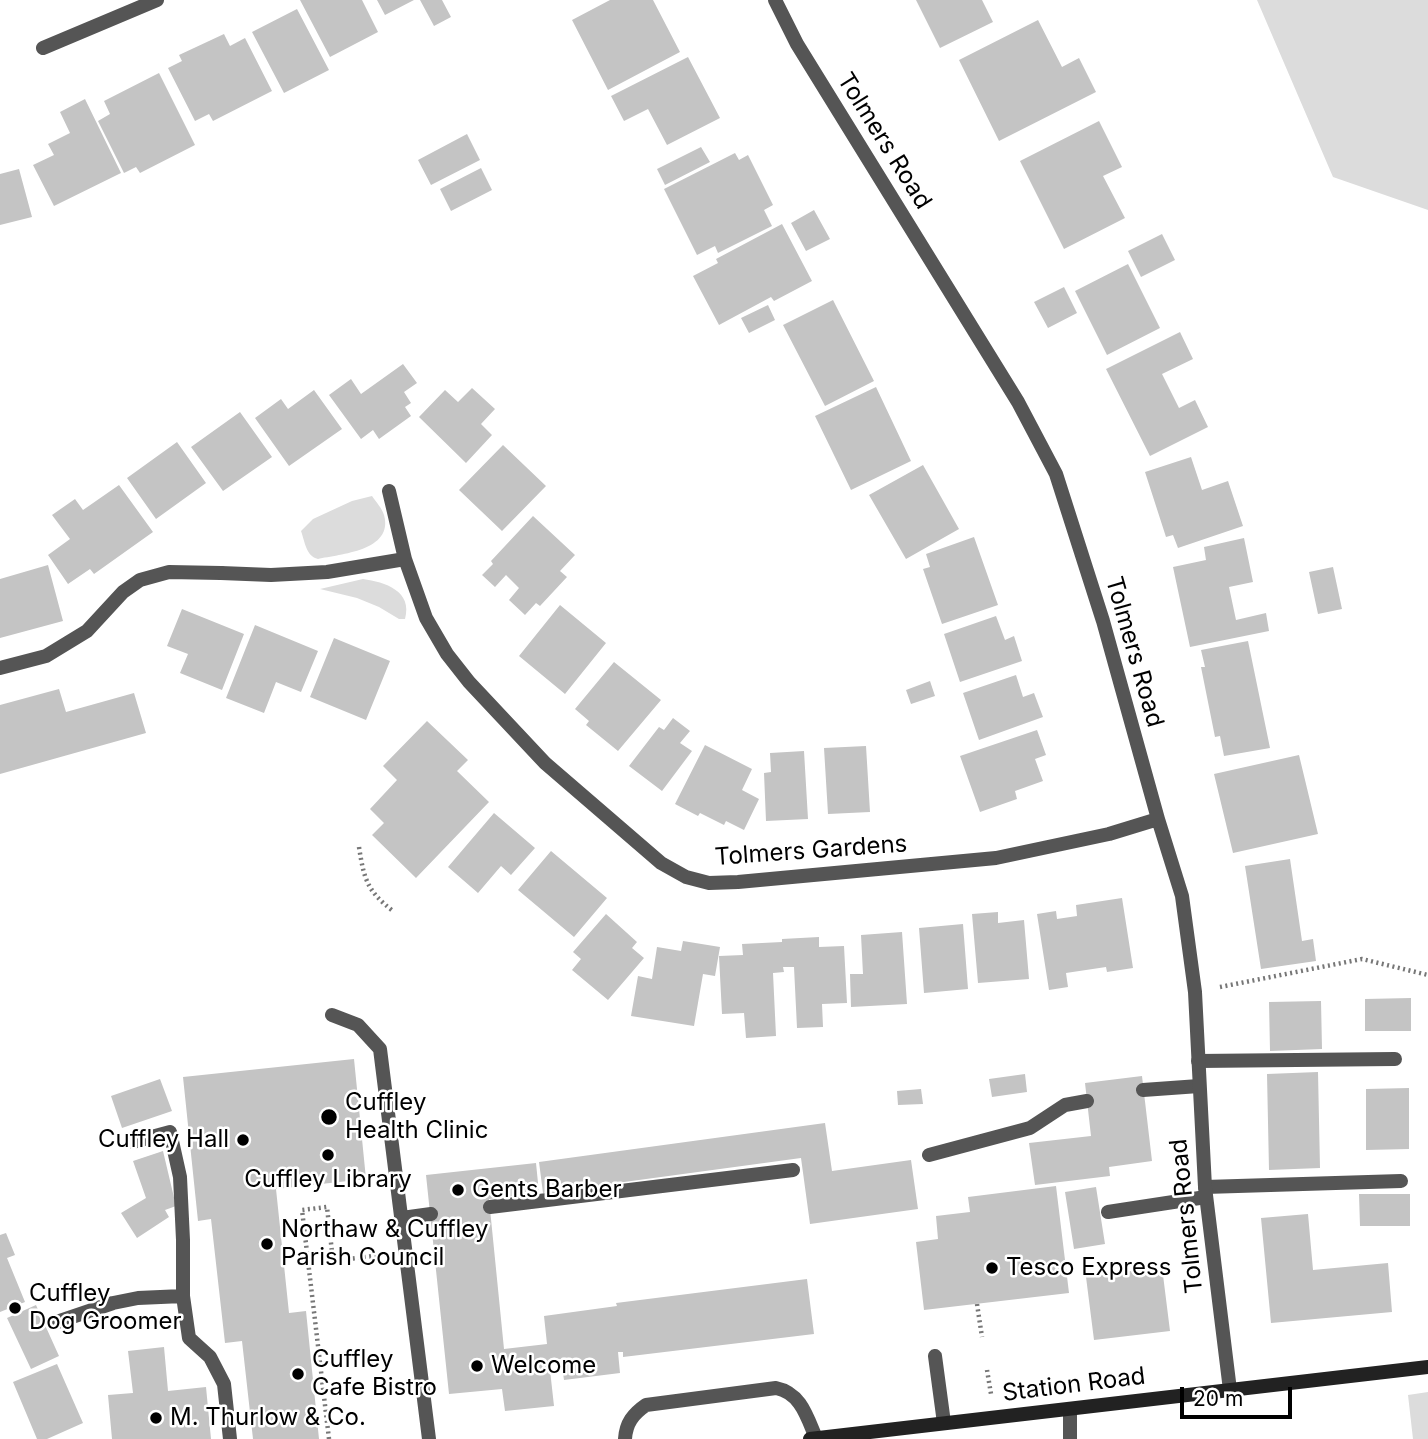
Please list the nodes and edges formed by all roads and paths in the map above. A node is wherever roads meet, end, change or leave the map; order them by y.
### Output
1 (157, 0) edge
2 (775, 0) edge
3 (43, 48) dead end
4 (389, 491) dead end
5 (405, 559) junction
6 (0, 668) edge
7 (1158, 819) junction
8 (359, 847) dead end
9 (393, 911) dead end
10 (1428, 975) edge
11 (1195, 992) junction
12 (332, 1015) dead end
13 (1395, 1059) dead end
14 (1198, 1061) junction
15 (1199, 1086) junction
16 (1143, 1090) dead end
17 (1087, 1101) dead end
18 (133, 1142) dead end
19 (929, 1155) dead end
20 (793, 1170) dead end
21 (1401, 1181) dead end
22 (1205, 1192) junction
23 (490, 1207) dead end
24 (1108, 1212) dead end
25 (430, 1214) dead end
26 (402, 1218) junction
27 (407, 1252) junction
28 (183, 1296) junction
29 (977, 1304) dead end
30 (54, 1323) dead end
31 (982, 1337) dead end
32 (935, 1356) dead end
33 (1428, 1367) edge
34 (1230, 1390) junction
35 (1070, 1409) junction
36 (944, 1423) junction
37 (816, 1438) edge
38 (230, 1439) edge
39 (329, 1439) edge
40 (429, 1439) edge
41 (625, 1439) edge
42 (810, 1439) edge
43 (1070, 1439) edge

1 - 3 street
2 - 7 street, Tolmers Road
4 - 5 street, Tolmers Gardens
5 - 6 street
5 - 7 street, Tolmers Gardens
7 - 11 street, Tolmers Road
8 - 9 path
10 - 11 path
11 - 14 street, Tolmers Road
12 - 26 street
13 - 14 street
14 - 15 street, Tolmers Road
15 - 16 street
15 - 22 street, Tolmers Road
17 - 19 street
18 - 28 street
20 - 23 street
21 - 22 street
22 - 24 street
22 - 34 street, Tolmers Road
25 - 26 street
26 - 27 street
27 - 39 path
27 - 40 street
28 - 30 street
28 - 38 street
29 - 31 path
32 - 36 street
33 - 34 main road, Station Road
34 - 35 main road, Station Road
35 - 36 main road, Station Road
35 - 43 street
36 - 37 main road, Station Road
37 - 41 street
37 - 42 main road, Station Road

